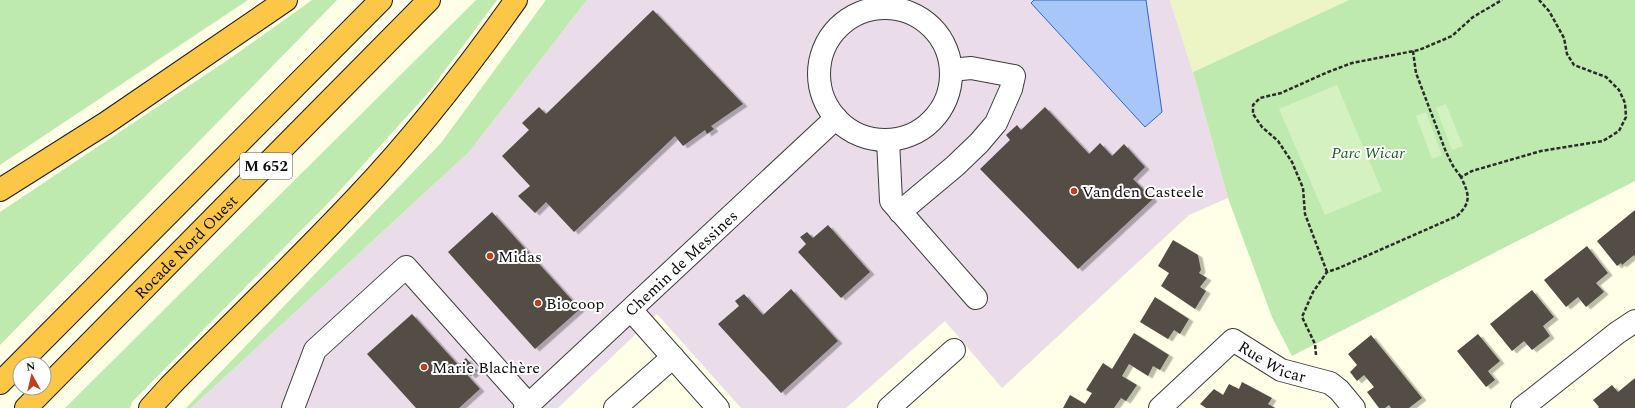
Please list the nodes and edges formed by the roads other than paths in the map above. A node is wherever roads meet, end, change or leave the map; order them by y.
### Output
1 (286, 0) edge
2 (381, 0) edge
3 (430, 0) edge
4 (516, 0) edge
5 (951, 70) junction
6 (836, 118) junction
7 (888, 140) junction
8 (0, 190) edge
9 (900, 212) junction
10 (976, 298) dead end
11 (631, 310) junction
12 (1635, 321) edge
13 (954, 350) dead end
14 (673, 357) junction
15 (0, 383) edge
16 (527, 406) edge
17 (26, 408) edge
18 (150, 408) edge
19 (293, 408) edge
20 (615, 408) edge
21 (718, 408) edge
22 (889, 408) edge
23 (1160, 408) edge
24 (1354, 408) edge
25 (1522, 408) edge

1 - 8 highway
2 - 15 highway, M 652
3 - 17 highway, Rocade Nord Ouest / M 652
4 - 18 highway
5 - 6 street
5 - 7 street
5 - 9 street
6 - 7 street
6 - 11 street, Chemin de Messines
7 - 9 street
9 - 10 street
11 - 14 street
11 - 16 street, Chemin de Messines
12 - 25 street
13 - 22 street
14 - 20 street
14 - 21 street
16 - 19 street
23 - 24 street, Rue Wicar

